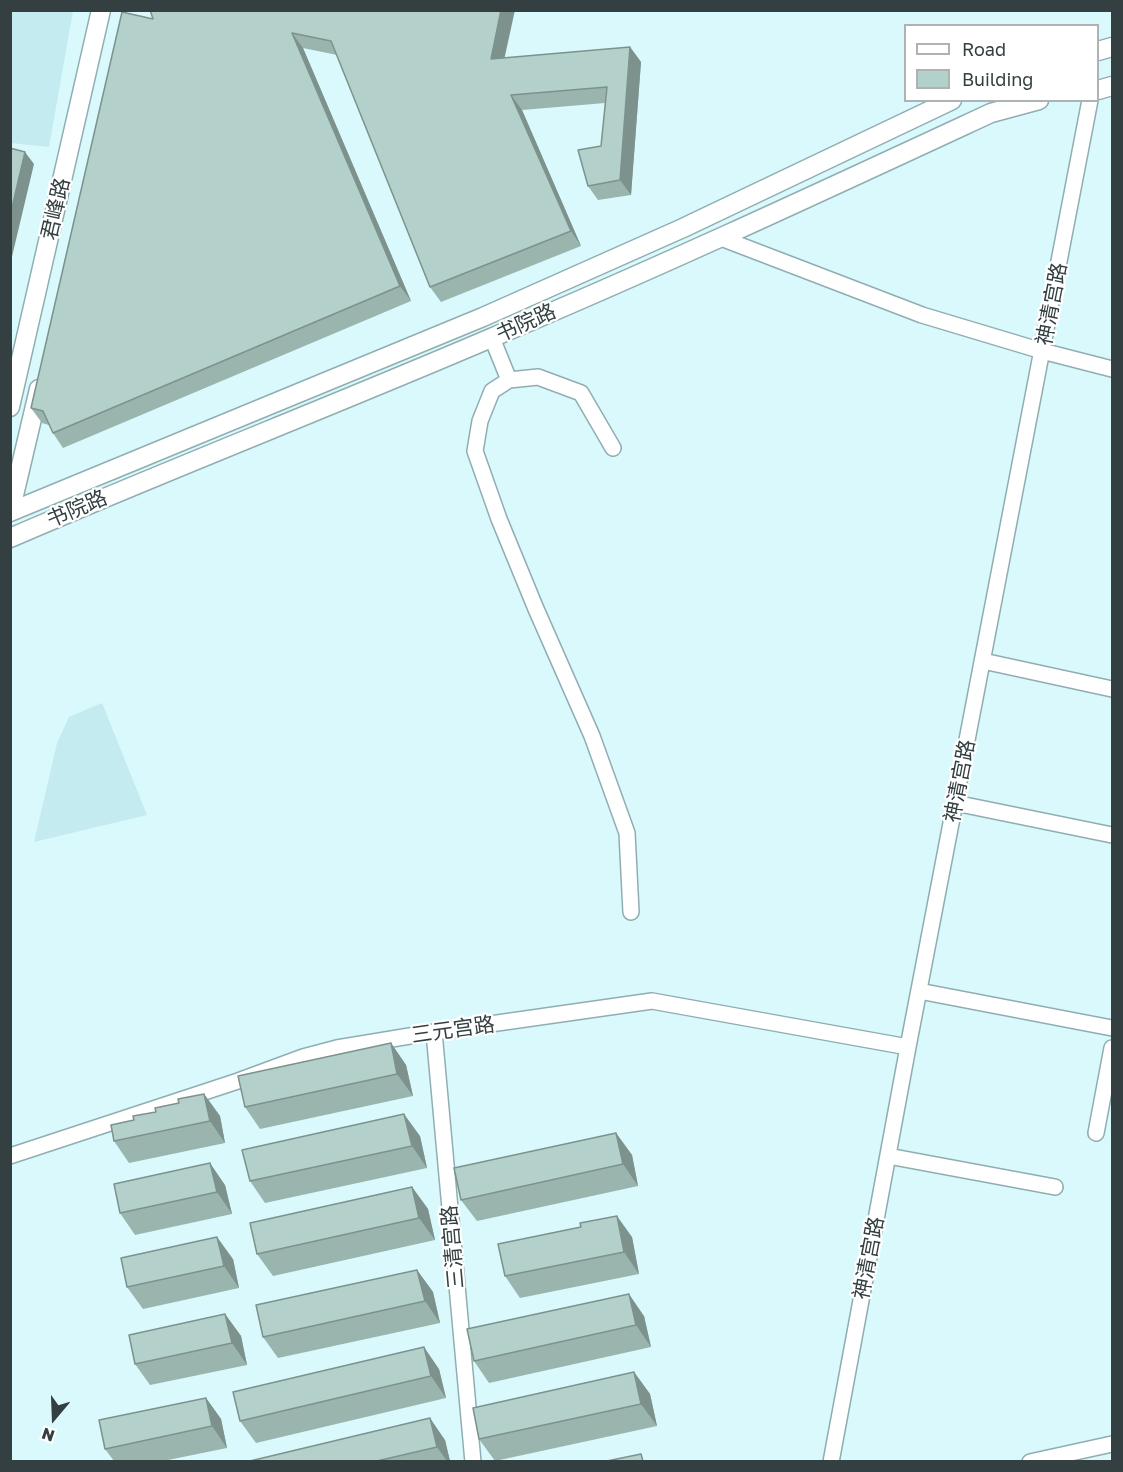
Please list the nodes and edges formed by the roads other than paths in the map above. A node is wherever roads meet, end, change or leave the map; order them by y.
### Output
1 (101, 10) edge
2 (948, 102) edge
3 (1032, 102) edge
4 (1090, 102) edge
5 (721, 238) junction
6 (492, 338) junction
7 (1042, 351) junction
8 (1113, 369) edge
9 (43, 373) edge
10 (509, 380) junction
11 (10, 407) edge
12 (613, 448) dead end
13 (11, 512) edge
14 (10, 538) edge
15 (983, 661) junction
16 (1113, 689) edge
17 (955, 803) junction
18 (1113, 835) edge
19 (632, 912) dead end
20 (919, 991) junction
21 (1113, 1028) edge
22 (434, 1032) junction
23 (908, 1047) junction
24 (1113, 1048) edge
25 (1096, 1132) dead end
26 (10, 1156) edge
27 (888, 1156) junction
28 (1055, 1187) dead end
29 (1113, 1444) edge
30 (473, 1461) edge
31 (831, 1461) edge
32 (1030, 1461) edge

1 - 11 main road, 君峰路
2 - 13 main road, 书院路
3 - 5 main road, 书院路
4 - 7 street, 神清宫路
5 - 6 main road, 书院路
5 - 7 street
6 - 10 street
6 - 14 main road, 书院路
7 - 8 street
7 - 15 street, 神清宫路
9 - 13 main road
10 - 12 street
10 - 19 street
15 - 16 street
15 - 17 street, 神清宫路
17 - 18 street
17 - 20 street, 神清宫路
20 - 21 street
20 - 23 street, 神清宫路
22 - 23 street, 三元宫路
22 - 26 street, 三元宫路
22 - 30 street, 三清宫路
23 - 27 street, 神清宫路
24 - 25 street
27 - 28 street
27 - 31 street, 神清宫路
29 - 32 street

